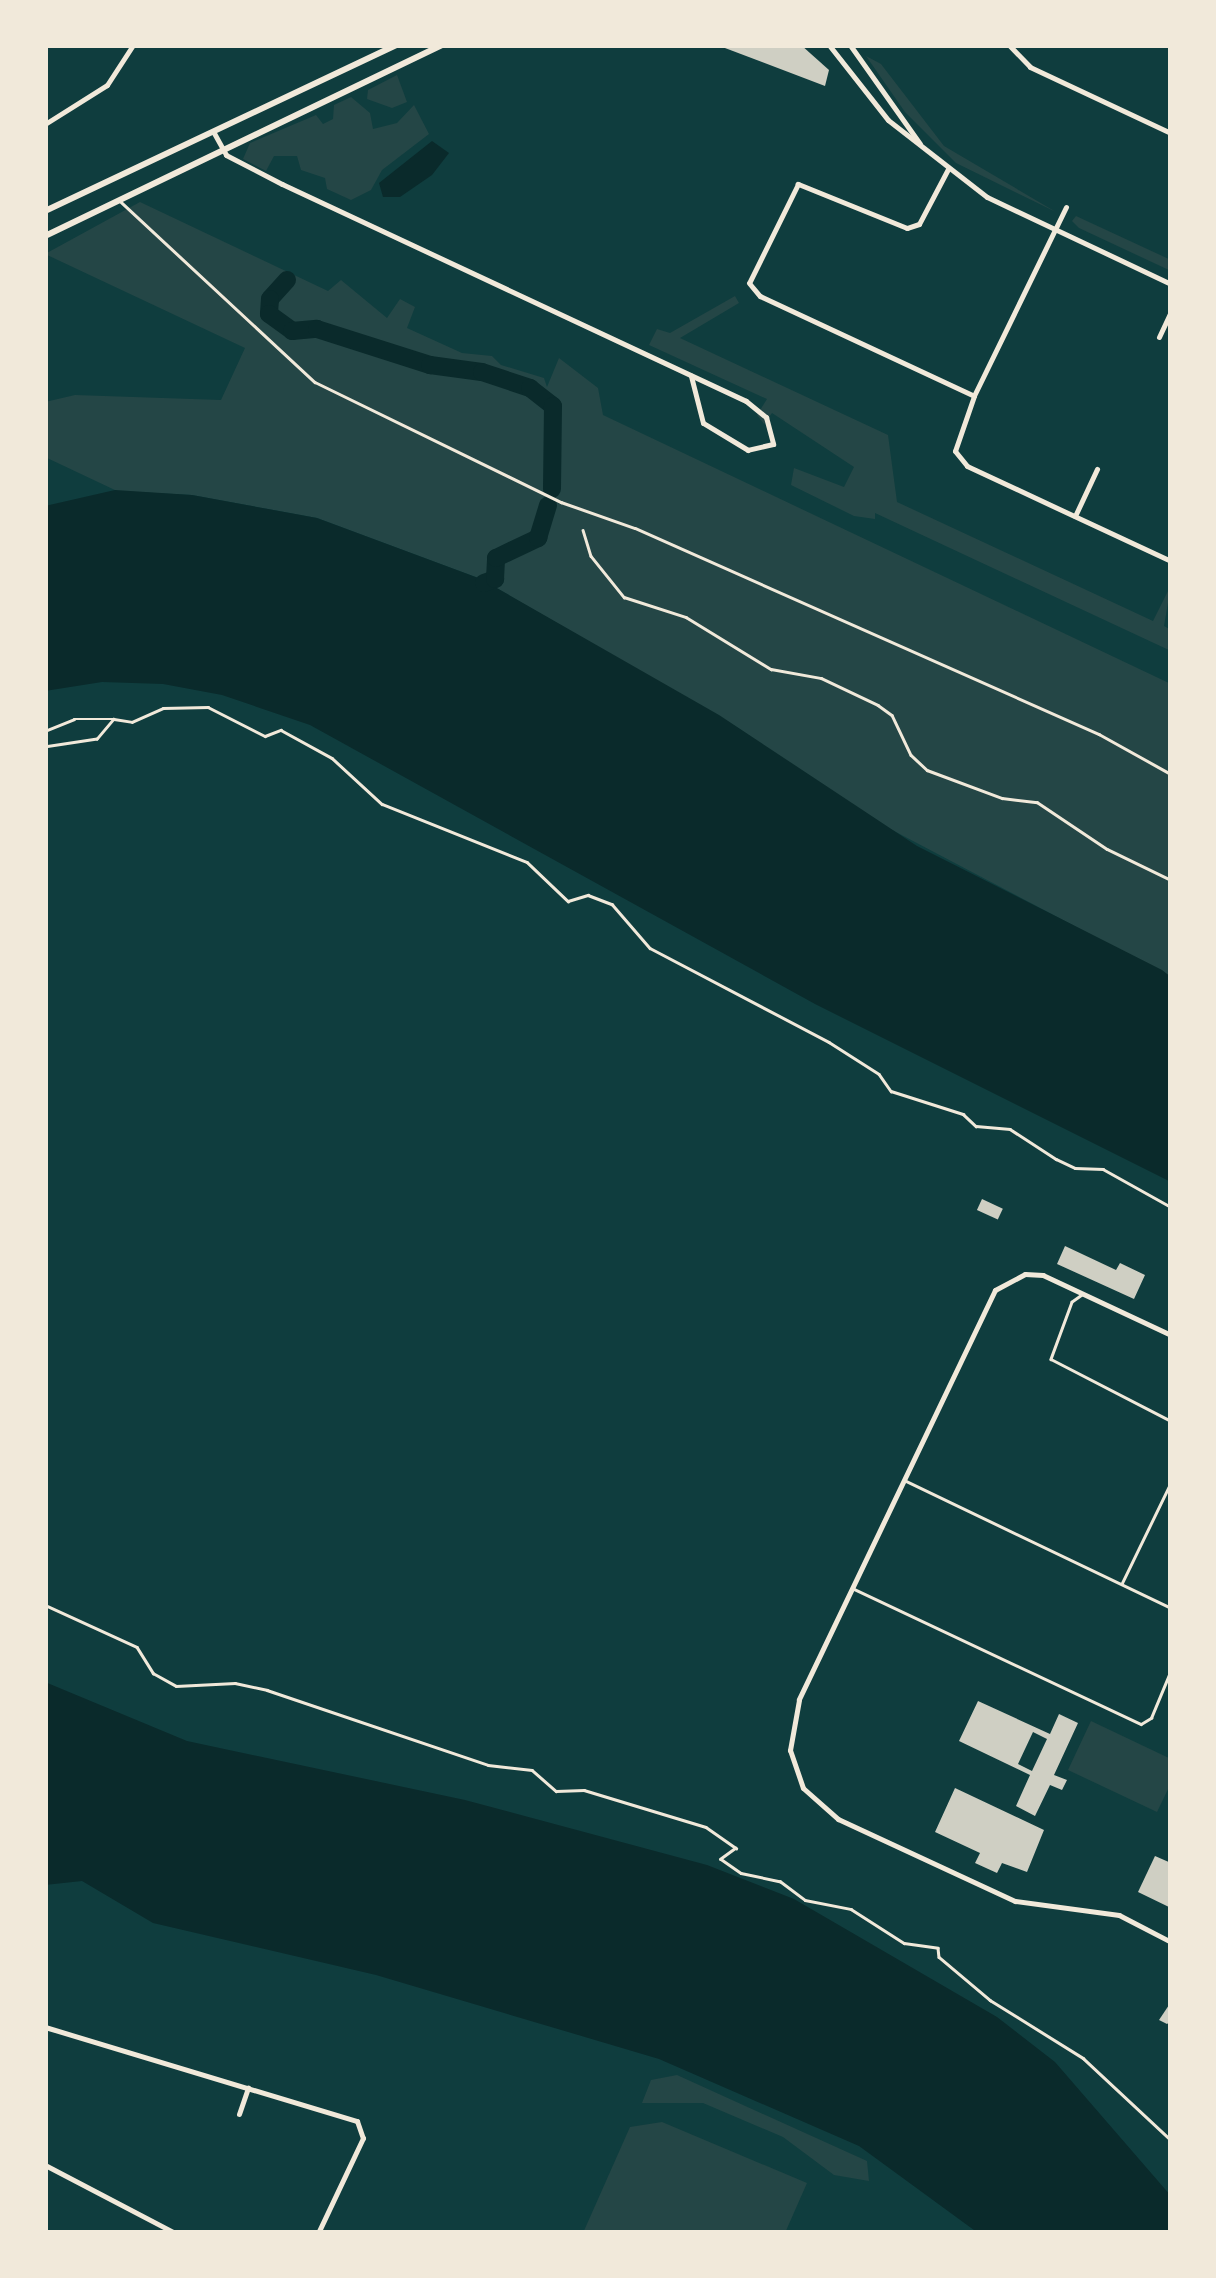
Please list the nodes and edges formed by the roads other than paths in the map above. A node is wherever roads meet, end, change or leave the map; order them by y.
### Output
1 (133, 45) edge
2 (396, 45) edge
3 (441, 45) edge
4 (829, 45) edge
5 (850, 45) edge
6 (1010, 45) edge
7 (45, 124) edge
8 (214, 133) junction
9 (1171, 133) edge
10 (222, 149) junction
11 (924, 151) junction
12 (948, 170) junction
13 (118, 200) junction
14 (1066, 207) dead end
15 (45, 212) edge
16 (1056, 230) junction
17 (45, 236) edge
18 (1171, 284) edge
19 (1171, 311) edge
20 (1159, 337) dead end
21 (691, 376) junction
22 (974, 396) junction
23 (1097, 469) dead end
24 (1075, 516) junction
25 (1171, 561) edge
26 (1171, 774) edge
27 (1084, 1294) junction
28 (1171, 1335) edge
29 (1171, 1421) edge
30 (904, 1479) junction
31 (1171, 1482) edge
32 (1122, 1584) junction
33 (852, 1588) junction
34 (1171, 1608) edge
35 (1171, 1670) edge
36 (1171, 1942) edge
37 (45, 2027) edge
38 (248, 2088) junction
39 (240, 2114) dead end
40 (45, 2165) edge
41 (174, 2233) edge
42 (318, 2233) edge

1 - 7 street
2 - 8 main road
3 - 10 main road
4 - 11 street
5 - 11 street
6 - 9 street
8 - 10 street
8 - 15 main road
10 - 13 main road
10 - 21 street
11 - 12 street
12 - 16 street
12 - 22 street
13 - 17 main road
13 - 26 lane
14 - 16 street
16 - 18 street
16 - 22 street
19 - 20 street
21 - 21 street
22 - 24 street
23 - 24 street
24 - 25 street
27 - 28 street
27 - 29 lane
27 - 30 street
30 - 32 lane
30 - 33 street
31 - 32 lane
32 - 34 lane
33 - 35 lane
33 - 36 street
37 - 38 street
38 - 39 street
38 - 42 street
40 - 41 street

